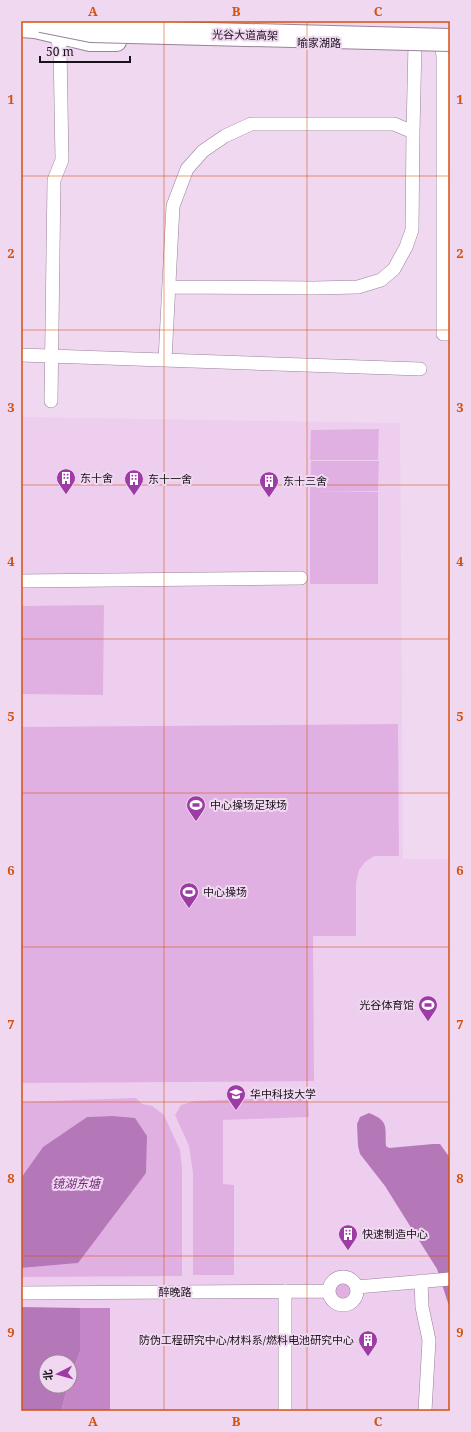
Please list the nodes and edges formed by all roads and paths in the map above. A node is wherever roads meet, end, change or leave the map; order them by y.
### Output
1 (49, 25) edge
2 (21, 28) edge
3 (447, 42) edge
4 (415, 43) junction
5 (413, 132) junction
6 (169, 287) junction
7 (450, 334) edge
8 (21, 356) edge
9 (52, 356) junction
10 (165, 360) junction
11 (420, 369) dead end
12 (52, 401) dead end
13 (301, 578) dead end
14 (21, 581) edge
15 (450, 1279) edge
16 (421, 1281) junction
17 (357, 1287) junction
18 (285, 1291) junction
19 (328, 1291) junction
20 (21, 1293) edge
21 (285, 1411) edge
22 (425, 1411) edge

1 - 2 main road, 喻家湖路
1 - 3 highway, 光谷大道高架, bridge
1 - 4 main road, 喻家湖路
1 - 9 street
3 - 4 main road, 喻家湖路
3 - 7 street
4 - 5 street
5 - 6 street
5 - 6 street
6 - 10 street
8 - 9 street
9 - 10 street
9 - 12 street
10 - 11 street
13 - 14 street
15 - 16 street
16 - 17 street
16 - 22 street
17 - 19 street
17 - 19 street
18 - 19 street, 醉晚路
18 - 20 street, 醉晚路
18 - 21 street

